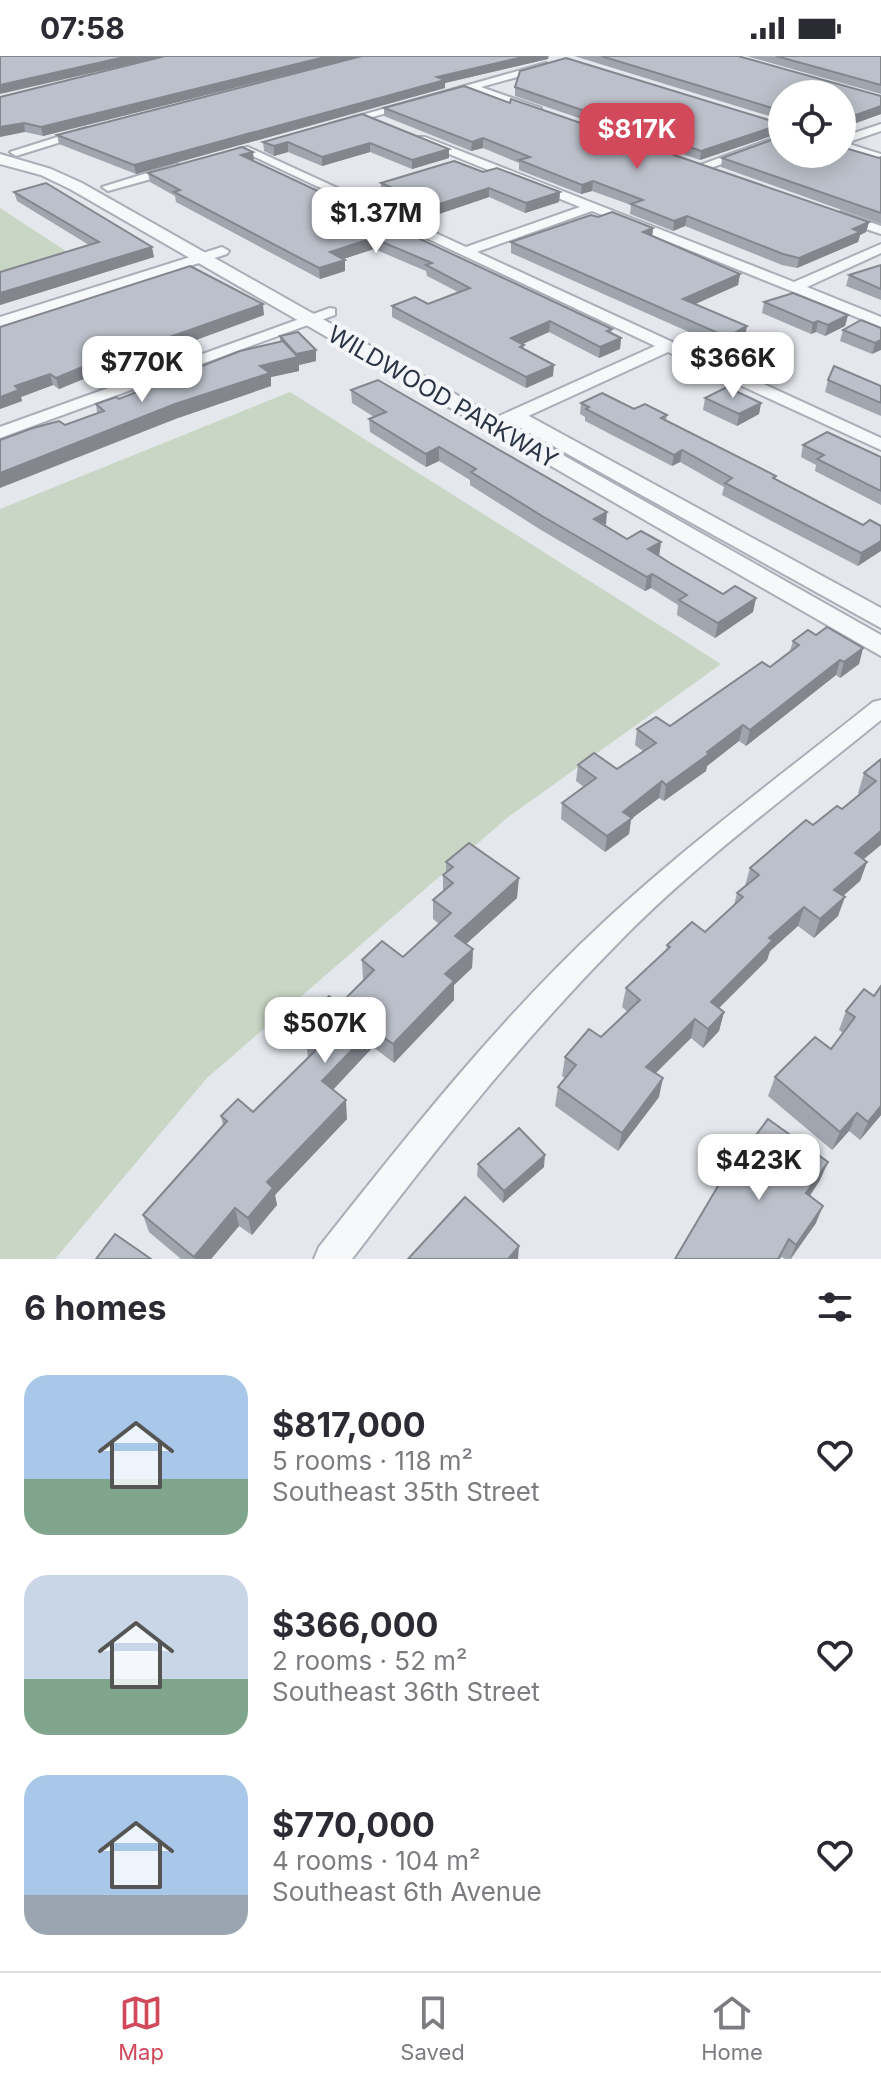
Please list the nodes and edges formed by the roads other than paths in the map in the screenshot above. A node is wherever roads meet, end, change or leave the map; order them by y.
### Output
1 (552, 64) edge
2 (470, 87) junction
3 (364, 116) junction
4 (557, 117) edge
5 (101, 127) edge
6 (881, 127) edge
7 (319, 128) edge
8 (856, 138) edge
9 (768, 143) edge
10 (244, 149) edge
11 (856, 149) edge
12 (5, 154) edge
13 (881, 158) edge
14 (686, 162) edge
15 (187, 165) edge
16 (701, 167) junction
17 (716, 172) edge
18 (108, 187) junction
19 (592, 207) junction
20 (821, 209) edge
21 (881, 230) edge
22 (881, 248) edge
23 (222, 251) junction
24 (465, 252) junction
25 (200, 258) junction
26 (794, 288) junction
27 (330, 312) junction
28 (309, 320) junction
29 (0, 322) edge
30 (881, 322) edge
31 (668, 346) junction
32 (515, 416) junction
33 (494, 425) junction
34 (0, 433) edge
35 (881, 445) edge
36 (881, 619) edge
37 (881, 647) edge
38 (881, 708) edge
39 (331, 1259) edge

1 - 2 street
2 - 3 street
2 - 4 street
3 - 7 street
3 - 19 street
5 - 12 street
6 - 8 street
9 - 16 street
10 - 24 street
11 - 13 street
12 - 18 street, WILDWOOD PARKWAY
12 - 25 street, WILDWOOD PARKWAY
14 - 16 street
15 - 18 street
16 - 17 street
18 - 23 street, WILDWOOD PARKWAY
19 - 24 street
19 - 26 street
20 - 21 street
22 - 26 street
23 - 25 street
23 - 27 street, WILDWOOD PARKWAY
24 - 31 street
25 - 28 street, WILDWOOD PARKWAY
25 - 29 street
26 - 30 street
27 - 28 street
27 - 32 street, WILDWOOD PARKWAY
28 - 33 street, WILDWOOD PARKWAY
28 - 34 street
31 - 32 street
31 - 35 street
32 - 33 street
32 - 36 street, WILDWOOD PARKWAY
33 - 37 street, WILDWOOD PARKWAY
38 - 39 street

